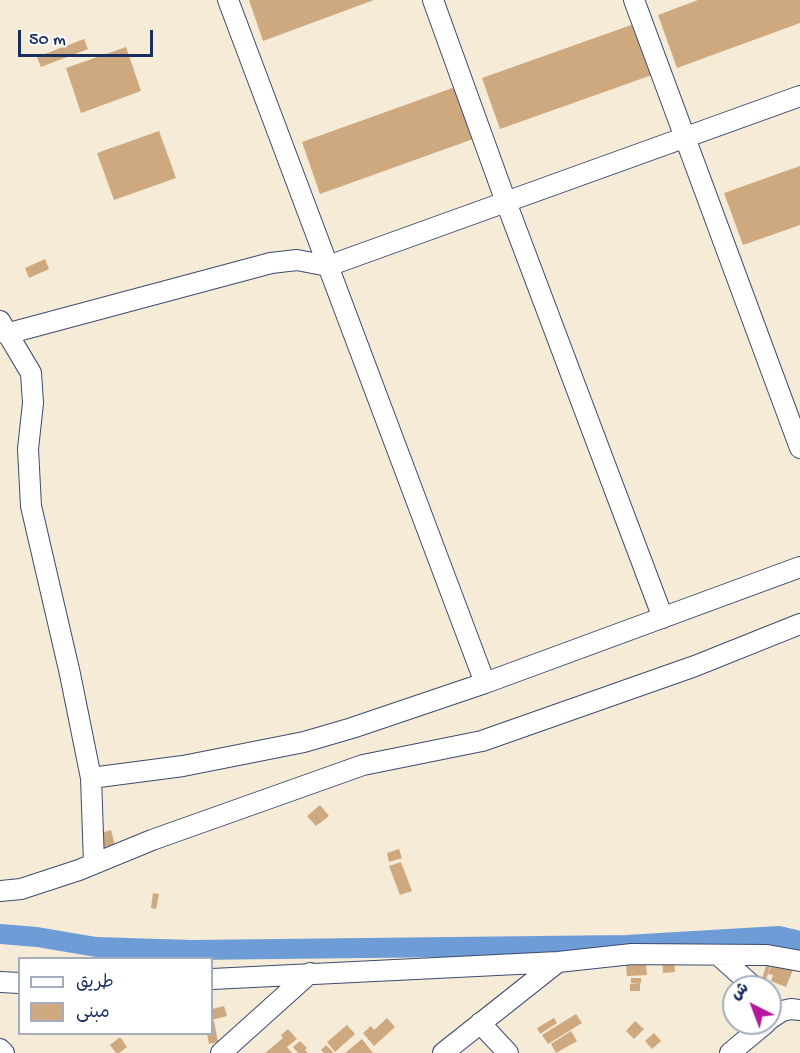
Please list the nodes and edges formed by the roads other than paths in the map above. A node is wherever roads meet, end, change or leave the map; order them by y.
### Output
1 (228, 0) edge
2 (433, 0) edge
3 (634, 0) edge
4 (800, 96) edge
5 (684, 138) junction
6 (506, 202) junction
7 (328, 266) junction
8 (3, 327) edge
9 (800, 448) edge
10 (800, 567) edge
11 (663, 618) junction
12 (800, 624) edge
13 (484, 683) junction
14 (91, 778) junction
15 (94, 863) junction
16 (0, 891) edge
17 (718, 955) junction
18 (800, 961) edge
19 (558, 962) junction
20 (310, 973) junction
21 (740, 975) edge
22 (213, 979) edge
23 (0, 982) edge
24 (18, 983) edge
25 (480, 1023) junction
26 (752, 1035) edge
27 (0, 1049) edge
28 (4, 1053) edge
29 (221, 1053) edge
30 (443, 1053) edge
31 (508, 1053) edge
32 (730, 1053) edge

1 - 7 street
2 - 6 street
3 - 5 street
4 - 5 street
5 - 6 street
5 - 9 street
6 - 7 street
6 - 11 street
7 - 8 street
7 - 13 street
8 - 14 street
10 - 11 street
11 - 13 street
12 - 15 street
13 - 14 street
14 - 15 street
15 - 16 street
17 - 18 street
17 - 19 street
17 - 21 street
19 - 20 street
19 - 25 street
20 - 22 street
20 - 29 street
23 - 24 street
25 - 30 street
25 - 31 street
26 - 32 street
27 - 28 street

